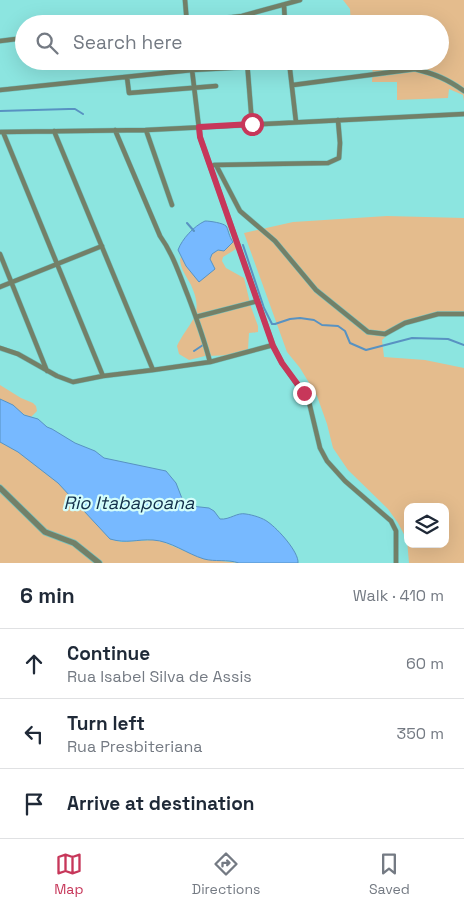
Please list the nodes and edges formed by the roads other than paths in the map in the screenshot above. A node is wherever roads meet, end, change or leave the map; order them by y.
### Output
1 (185, 0) edge
2 (300, 0) edge
3 (284, 5) junction
4 (186, 15) edge
5 (246, 15) edge
6 (285, 15) edge
7 (15, 39) edge
8 (0, 41) edge
9 (192, 70) joint
10 (248, 70) edge
11 (290, 70) edge
12 (407, 70) edge
13 (420, 70) edge
14 (127, 77) junction
15 (293, 85) junction
16 (216, 86) dead end
17 (194, 88) junction
18 (0, 90) edge
19 (464, 91) edge
20 (464, 114) edge
21 (338, 120) junction
22 (296, 122) junction
23 (252, 124) junction
24 (199, 127) junction
25 (115, 130) junction
26 (146, 130) junction
27 (54, 131) junction
28 (2, 132) edge
29 (210, 165) junction
30 (216, 166) junction
31 (172, 205) dead end
32 (102, 246) junction
33 (0, 254) edge
34 (58, 264) junction
35 (12, 282) junction
36 (0, 287) edge
37 (258, 301) junction
38 (464, 314) edge
39 (196, 317) junction
40 (273, 346) junction
41 (0, 348) edge
42 (210, 362) junction
43 (153, 370) junction
44 (47, 371) junction
45 (103, 376) junction
46 (0, 488) edge
47 (99, 563) edge
48 (396, 563) edge

1 - 4 street
2 - 3 street
3 - 5 street
3 - 6 street
7 - 8 street
9 - 14 street
9 - 17 street
10 - 23 street
11 - 15 street
12 - 15 street
13 - 19 street
14 - 17 street
14 - 18 street
15 - 22 street
16 - 17 street
17 - 24 street
20 - 21 street
21 - 22 street
21 - 30 street
22 - 23 street
23 - 24 street
24 - 26 street
24 - 29 street
25 - 26 street
25 - 27 street
25 - 39 street
26 - 31 street
27 - 28 street
27 - 32 street
28 - 34 street
29 - 30 street
29 - 37 street
30 - 38 street
32 - 34 street
32 - 43 street
33 - 35 street
34 - 35 street
34 - 45 street
35 - 36 street
35 - 44 street
37 - 39 street
37 - 40 street
39 - 42 street
40 - 42 street
40 - 48 street
41 - 44 street
42 - 43 street
43 - 45 street
44 - 45 street
46 - 47 street

